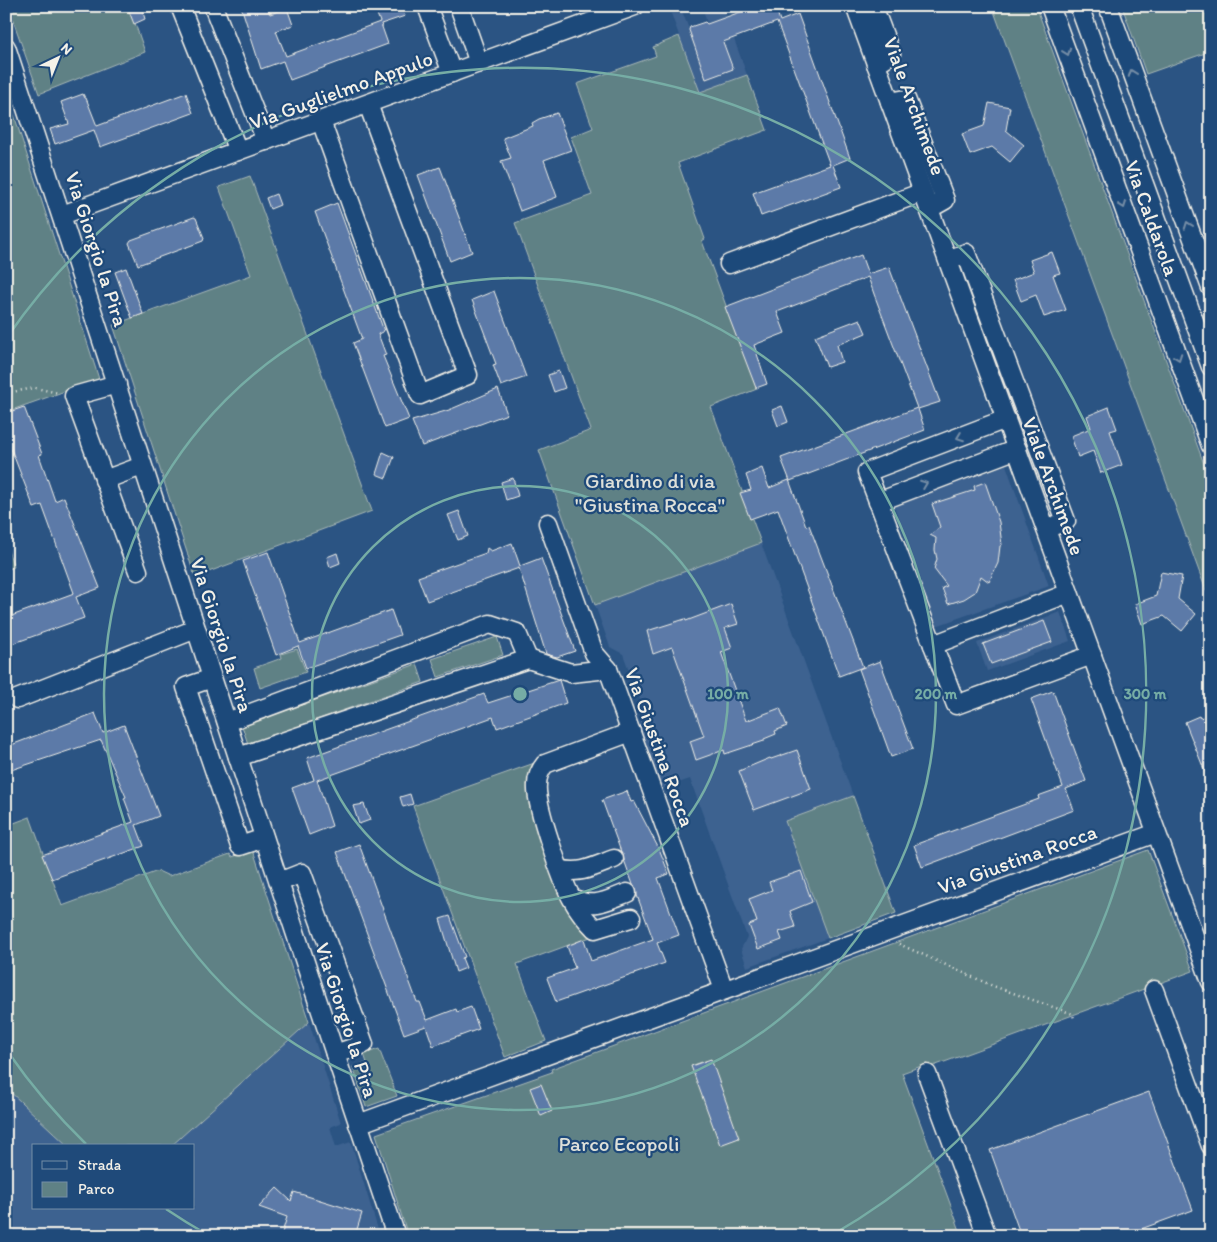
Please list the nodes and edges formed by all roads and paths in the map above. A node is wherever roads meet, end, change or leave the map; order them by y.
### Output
1 (180, 6) edge
2 (213, 6) edge
3 (427, 6) edge
4 (459, 6) edge
5 (635, 6) edge
6 (855, 6) edge
7 (873, 6) edge
8 (1050, 6) edge
9 (1079, 6) edge
10 (1108, 6) edge
11 (6, 47) edge
12 (479, 63) junction
13 (876, 64) junction
14 (452, 73) junction
15 (890, 102) junction
16 (368, 104) junction
17 (321, 121) junction
18 (266, 141) junction
19 (238, 151) junction
20 (923, 192) junction
21 (929, 209) junction
22 (62, 215) junction
23 (948, 260) junction
24 (729, 264) dead end
25 (1211, 288) edge
26 (983, 296) junction
27 (964, 305) junction
28 (1211, 367) edge
29 (117, 384) junction
30 (6, 393) edge
31 (74, 396) junction
32 (1006, 419) junction
33 (1211, 446) edge
34 (1040, 452) junction
35 (1018, 454) junction
36 (142, 466) junction
37 (104, 480) junction
38 (878, 502) junction
39 (548, 523) dead end
40 (1046, 529) junction
41 (138, 571) dead end
42 (1069, 593) junction
43 (196, 629) junction
44 (933, 645) junction
45 (1092, 655) junction
46 (528, 659) junction
47 (608, 669) junction
48 (212, 678) junction
49 (17, 699) dead end
50 (227, 722) junction
51 (631, 732) junction
52 (238, 757) junction
53 (1156, 832) junction
54 (264, 838) junction
55 (614, 859) dead end
56 (560, 869) junction
57 (279, 882) junction
58 (627, 893) dead end
59 (572, 898) junction
60 (630, 918) dead end
61 (891, 929) junction
62 (1211, 982) edge
63 (724, 990) junction
64 (1154, 990) dead end
65 (1074, 1020) dead end
66 (334, 1054) junction
67 (927, 1074) dead end
68 (358, 1124) junction
69 (1210, 1139) edge
70 (396, 1236) edge
71 (987, 1236) edge

1 - 19 street
2 - 18 street
3 - 14 street
4 - 12 street
5 - 12 street, Via Guglielmo Appulo
6 - 13 street, Viale Archimede
7 - 13 street
8 -> 33 street, Via Caldarola
9 - 28 street, Via Caldarola
25 -> 10 street, Via Caldarola
11 - 22 street, Via Giorgio la Pira
12 - 14 street, Via Guglielmo Appulo
13 - 15 street, Viale Archimede
14 - 16 street, Via Guglielmo Appulo
15 - 20 street, Viale Archimede
15 - 21 street
16 - 17 street, Via Guglielmo Appulo
16 - 17 street
17 - 18 street, Via Guglielmo Appulo
18 - 19 street, Via Guglielmo Appulo
19 - 22 street, Via Guglielmo Appulo
20 - 21 street, Viale Archimede
20 - 24 street
21 - 23 street, Viale Archimede
22 - 29 street, Via Giorgio la Pira
23 - 26 street
23 - 27 street, Viale Archimede
26 - 27 street
26 - 34 street
27 - 32 street, Viale Archimede
29 - 31 street
29 - 36 street, Via Giorgio la Pira
30 - 31 path
31 - 37 street
32 - 35 street, Viale Archimede
32 -> 38 street
34 - 35 street
34 - 40 street
38 -> 35 street
35 - 40 street, Viale Archimede
36 - 37 street
36 - 43 street, Via Giorgio la Pira
37 - 41 street
38 - 44 street
39 - 47 street, Via Giustina Rocca
40 - 42 street, Viale Archimede
42 - 44 street
42 - 45 street, Viale Archimede
43 - 48 street, Via Giorgio la Pira
43 - 49 street
44 - 45 street
45 - 53 street, Viale Archimede
46 - 47 street
46 - 50 street
46 - 52 street
47 - 51 street, Via Giustina Rocca
48 - 50 street, Via Giorgio la Pira
48 - 54 street
50 - 52 street, Via Giorgio la Pira
51 - 56 street
51 - 63 street, Via Giustina Rocca
52 - 54 street, Via Giorgio la Pira
53 - 61 street, Via Giustina Rocca
53 - 62 street, Viale Archimede
54 - 57 street, Via Giorgio la Pira
55 - 56 street
56 - 59 street
57 - 66 street, Via Giorgio la Pira
57 - 66 street
58 - 59 street
59 - 60 street
61 - 63 street, Via Giustina Rocca
61 - 65 path
63 - 68 street, Via Giustina Rocca
64 - 69 street
66 - 68 street, Via Giorgio la Pira
67 - 71 street
68 - 70 street, Via Giorgio la Pira

